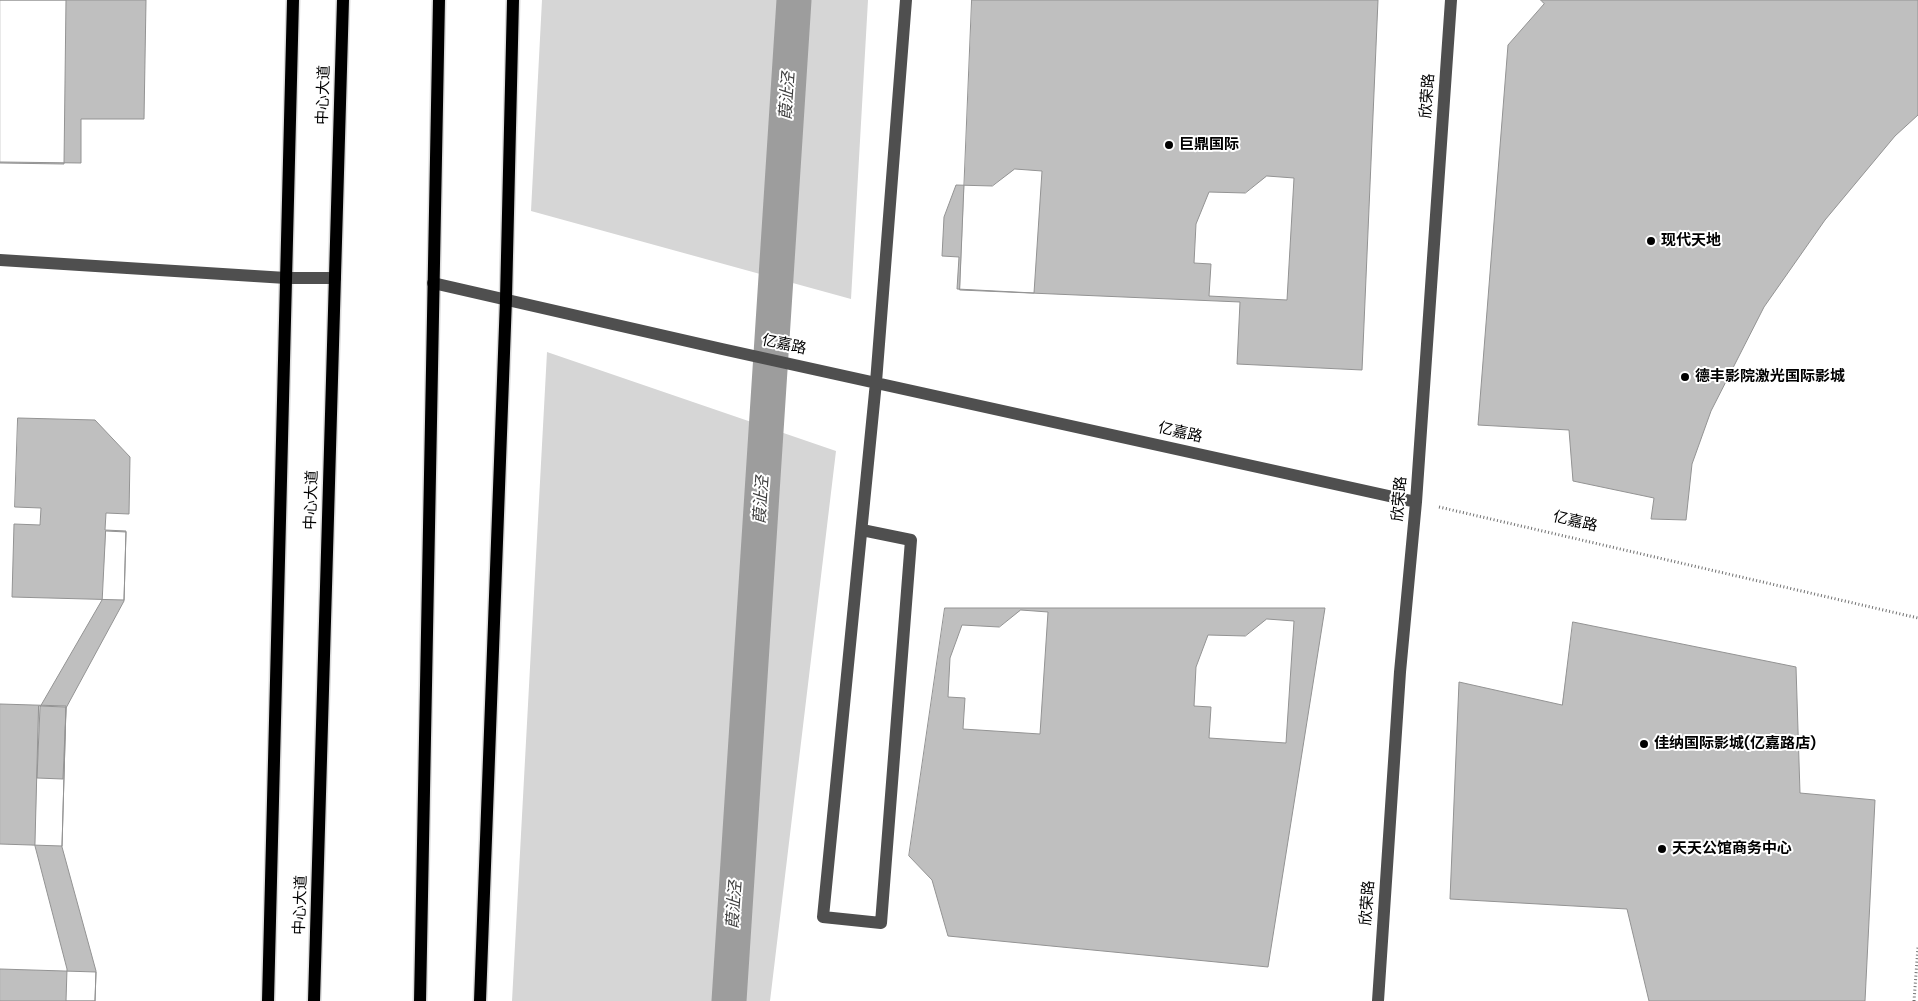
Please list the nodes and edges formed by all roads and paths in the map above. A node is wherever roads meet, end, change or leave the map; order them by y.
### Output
1 (294, 0) edge
2 (343, 0) edge
3 (439, 0) edge
4 (513, 0) edge
5 (906, 0) edge
6 (1451, 0) edge
7 (0, 260) edge
8 (286, 278) junction
9 (335, 278) junction
10 (433, 283) junction
11 (506, 299) junction
12 (876, 382) junction
13 (1416, 502) junction
14 (862, 530) junction
15 (1918, 618) edge
16 (1918, 947) edge
17 (268, 1001) edge
18 (314, 1001) edge
19 (420, 1001) edge
20 (480, 1001) edge
21 (1378, 1001) edge
22 (1914, 1001) edge

1 - 8 main road
2 - 9 main road, 中心大道
3 - 10 main road
4 - 11 main road
5 - 12 street
6 - 13 street, 欣荣路
7 - 8 street
8 - 9 street
8 - 17 main road
9 - 18 main road, 中心大道
10 - 11 street, 亿嘉路
10 - 19 main road
11 - 12 street, 亿嘉路
11 - 20 main road
12 - 13 street, 亿嘉路
12 - 14 street
13 - 15 path, 亿嘉路
13 - 21 street, 欣荣路
14 - 14 street
16 - 22 path

